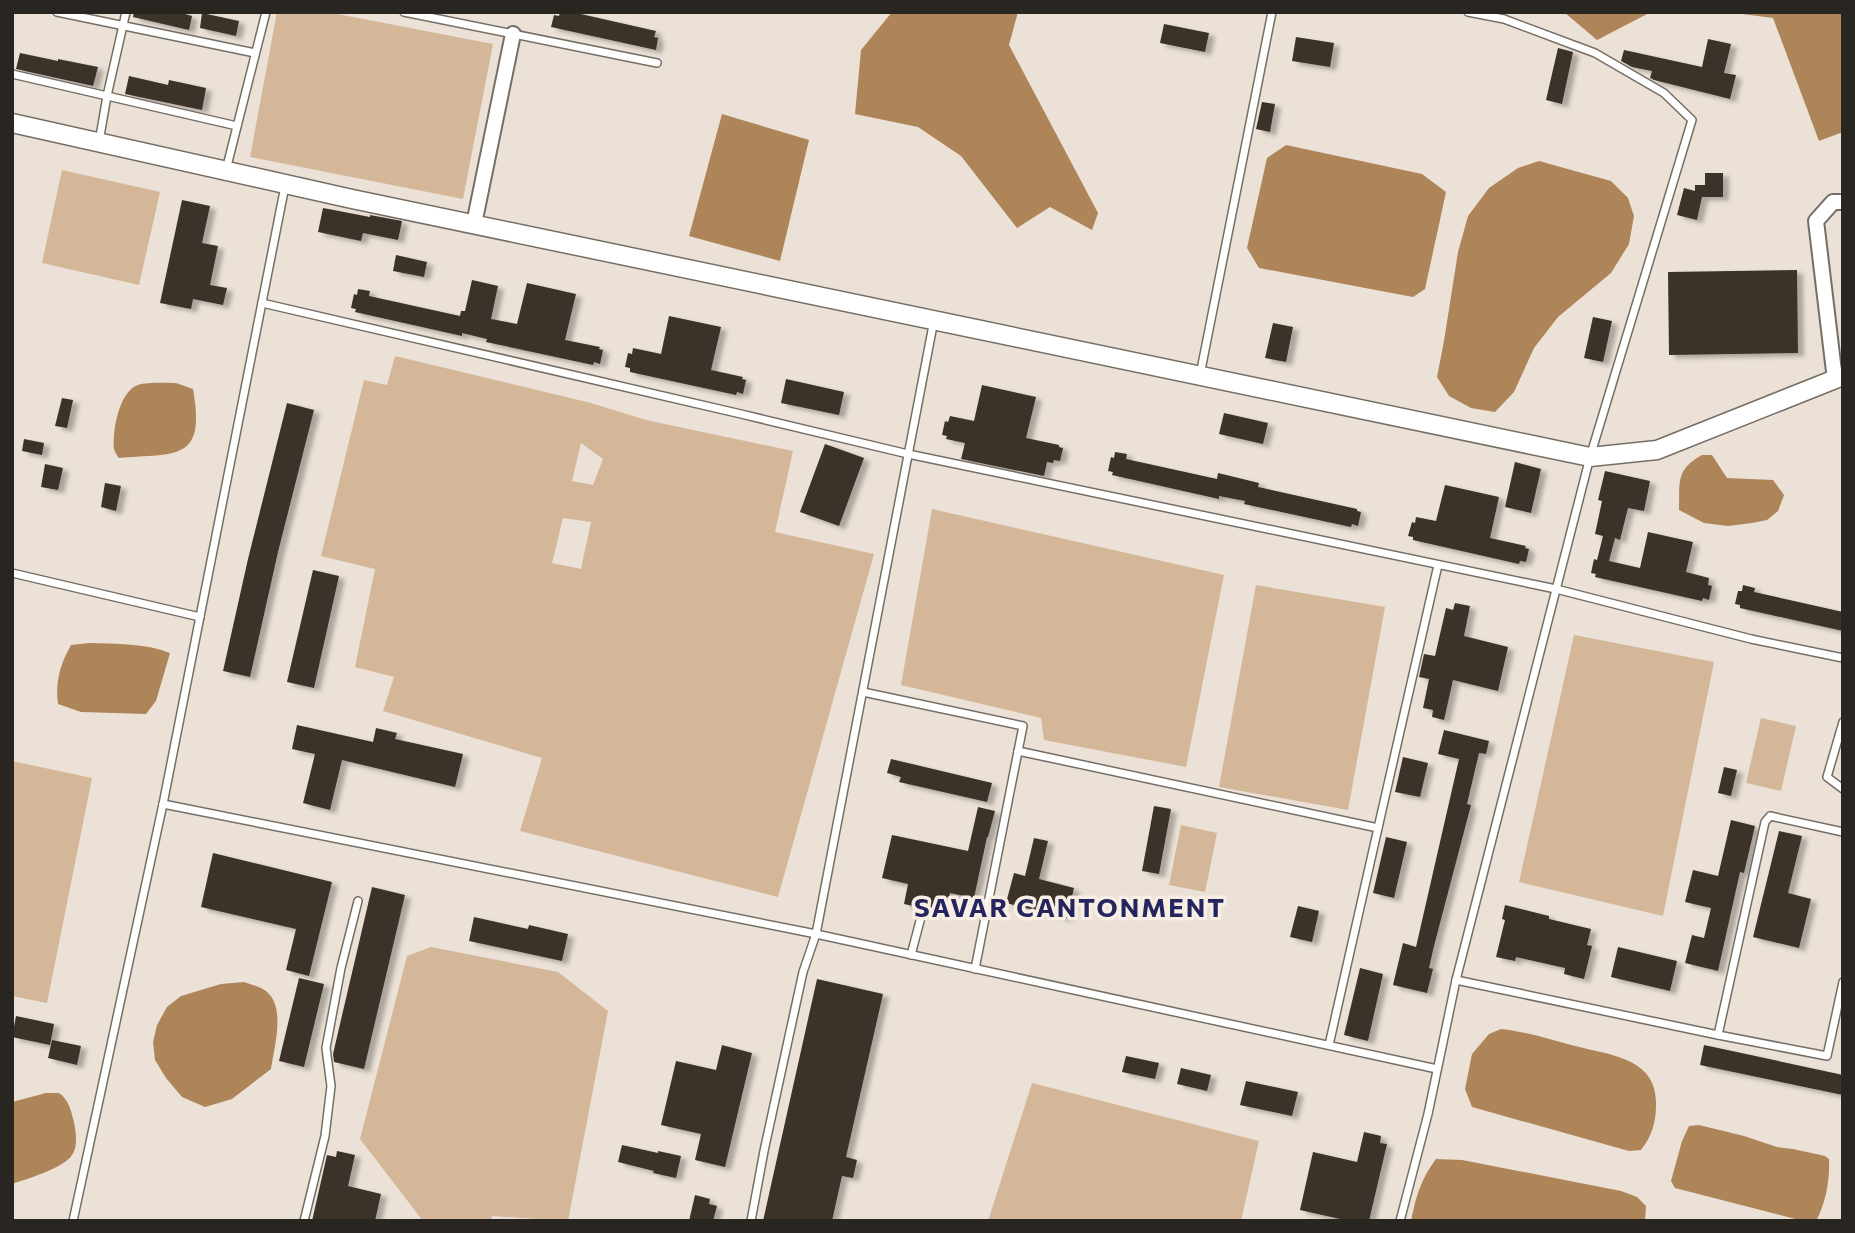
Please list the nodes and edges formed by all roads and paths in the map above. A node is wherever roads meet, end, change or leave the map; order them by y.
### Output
1 (57, 12) edge
2 (126, 12) edge
3 (266, 12) edge
4 (405, 12) edge
5 (1272, 12) edge
6 (1468, 12) edge
7 (123, 25) junction
8 (513, 34) junction
9 (255, 53) junction
10 (657, 63) dead end
11 (12, 74) edge
12 (107, 96) junction
13 (12, 123) edge
14 (237, 126) junction
15 (99, 142) junction
16 (226, 171) junction
17 (286, 184) junction
18 (1843, 202) edge
19 (474, 224) junction
20 (262, 303) junction
21 (934, 320) junction
22 (1200, 375) junction
23 (1839, 378) edge
24 (908, 454) junction
25 (1590, 457) junction
26 (1438, 565) junction
27 (12, 573) edge
28 (1556, 589) junction
29 (200, 617) junction
30 (1843, 658) edge
31 (863, 692) junction
32 (1843, 722) edge
33 (1018, 751) junction
34 (1843, 789) edge
35 (163, 804) junction
36 (1378, 828) junction
37 (1843, 832) edge
38 (358, 901) dead end
39 (920, 917) dead end
40 (816, 934) junction
41 (911, 955) junction
42 (975, 969) junction
43 (1456, 980) junction
44 (1843, 982) edge
45 (1718, 1035) junction
46 (1329, 1045) junction
47 (1437, 1069) junction
48 (74, 1221) edge
49 (304, 1221) edge
50 (751, 1221) edge
51 (1400, 1221) edge

1 - 7 lane
2 - 7 lane
3 - 9 lane
4 - 8 lane
5 - 22 lane
6 - 25 lane
7 - 9 lane
7 - 12 lane
8 - 10 lane
8 - 19 street
9 - 14 lane
11 - 12 lane
12 - 14 lane
12 - 15 lane
13 - 15 street
14 - 16 lane
15 - 16 street
16 - 17 street
17 - 19 street
17 - 20 lane
18 - 23 street
19 - 21 street
20 - 24 lane
20 - 29 lane
21 - 22 street
21 - 24 lane
22 - 25 street
23 - 25 street
24 - 26 lane
24 - 31 lane
25 - 28 lane
26 - 28 lane
26 - 36 lane
27 - 29 lane
28 - 30 lane
28 - 43 lane
29 - 35 lane
31 - 33 lane
31 - 40 lane
32 - 34 lane
33 - 36 lane
33 - 42 lane
35 - 40 lane
35 - 48 lane
36 - 46 lane
37 - 45 lane
38 - 49 lane
39 - 41 lane
40 - 41 lane
40 - 50 lane
41 - 42 lane
42 - 46 lane
43 - 45 lane
43 - 47 lane
44 - 45 lane
46 - 47 lane
47 - 51 lane

